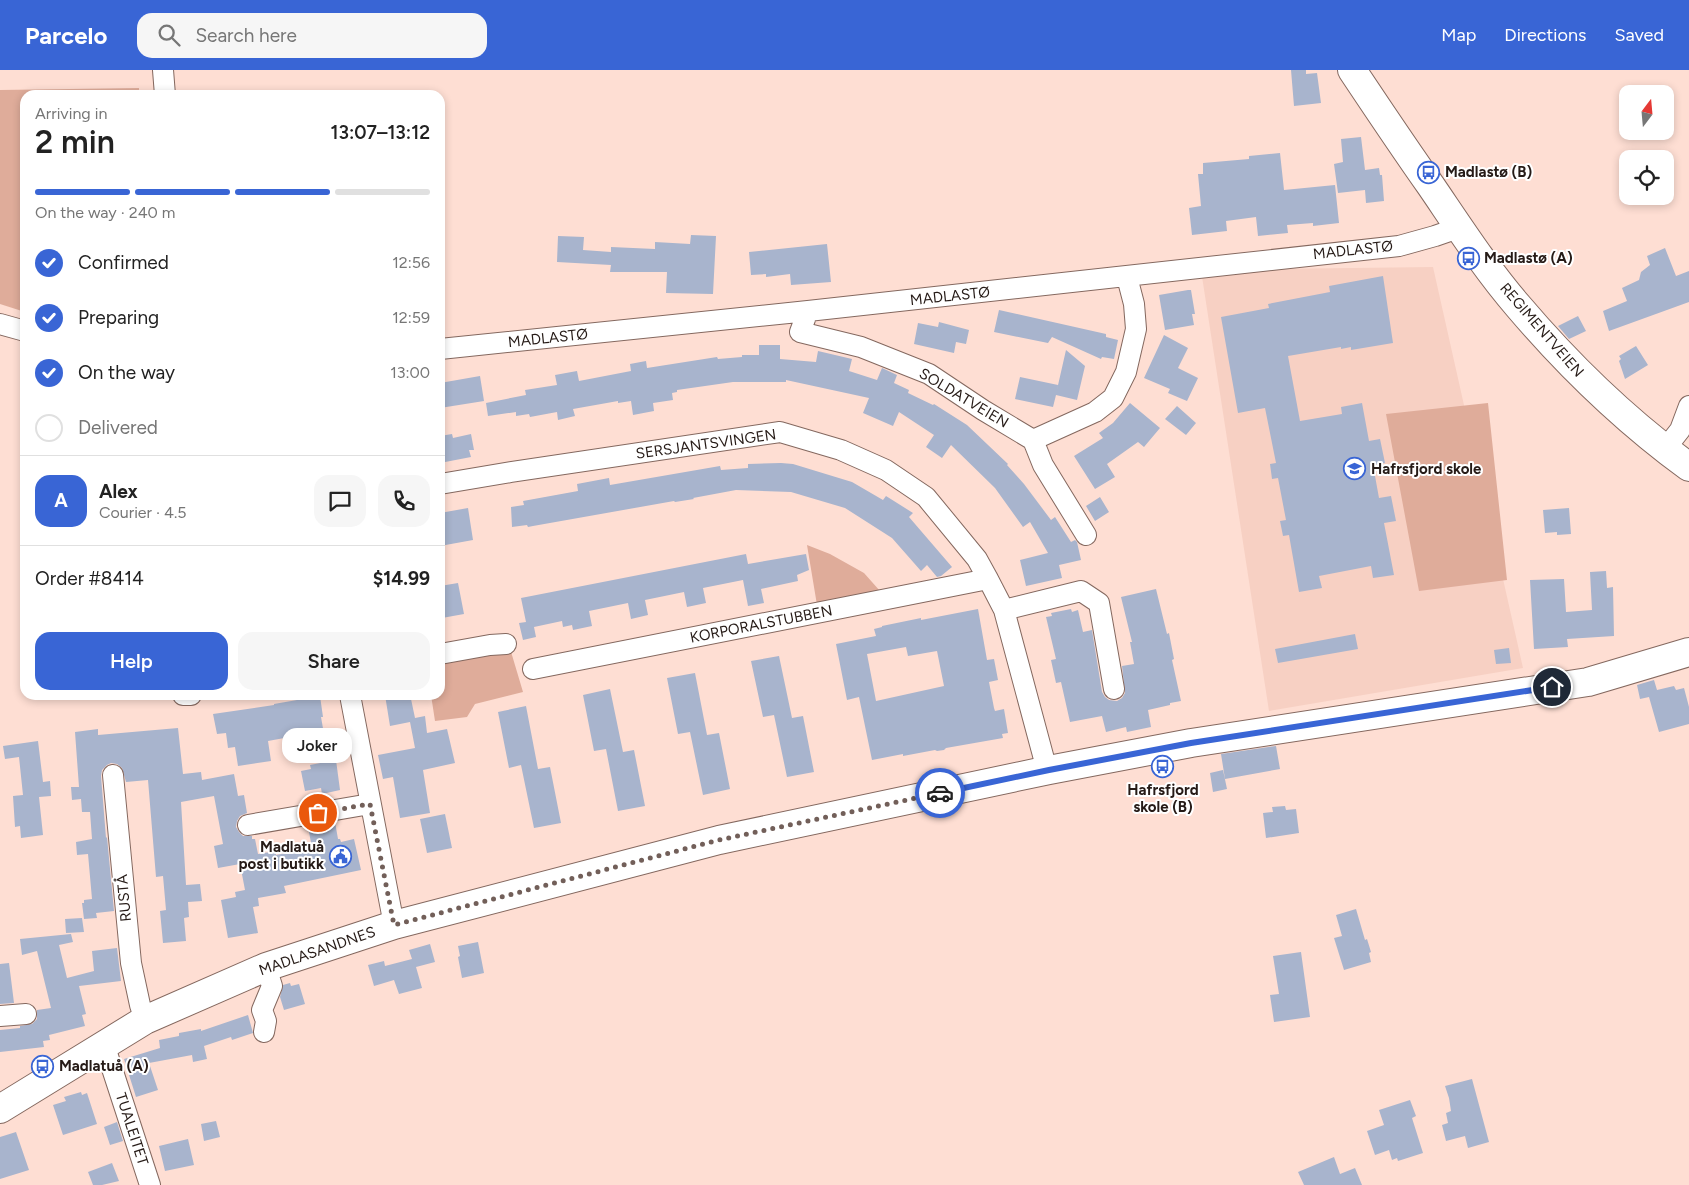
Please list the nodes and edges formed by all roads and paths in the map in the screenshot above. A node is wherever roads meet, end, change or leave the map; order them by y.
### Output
1 (163, 70) edge
2 (1352, 70) edge
3 (165, 90) edge
4 (1458, 228) junction
5 (1127, 277) junction
6 (808, 311) junction
7 (0, 324) edge
8 (20, 330) edge
9 (445, 348) edge
10 (1689, 406) edge
11 (1033, 440) junction
12 (1665, 449) junction
13 (1689, 467) edge
14 (445, 483) edge
15 (1086, 535) dead end
16 (988, 579) junction
17 (1004, 610) junction
18 (506, 644) dead end
19 (1689, 652) edge
20 (445, 653) edge
21 (533, 669) dead end
22 (1114, 689) dead end
23 (351, 700) edge
24 (1049, 770) junction
25 (113, 775) dead end
26 (370, 804) junction
27 (248, 825) dead end
28 (394, 925) junction
29 (266, 967) junction
30 (26, 1014) dead end
31 (0, 1016) edge
32 (145, 1020) junction
33 (264, 1032) dead end
34 (104, 1044) junction
35 (0, 1108) edge
36 (150, 1185) edge

1 - 3 street
2 - 4 street, REGIMENTVEIEN
4 - 5 street, MADLASTØ
4 - 12 street, REGIMENTVEIEN
5 - 6 street, MADLASTØ
5 - 11 street
6 - 9 street, MADLASTØ
6 - 11 street, SOLDATVEIEN
7 - 8 street
10 - 12 street
11 - 15 street
12 - 13 street, REGIMENTVEIEN
14 - 16 street, SERSJANTSVINGEN
16 - 17 street, SERSJANTSVINGEN
16 - 21 street, KORPORALSTUBBEN
17 - 22 street
17 - 24 street, SERSJANTSVINGEN
18 - 20 street
19 - 24 street, MADLASANDNES
23 - 26 street
24 - 28 street, MADLASANDNES
25 - 32 street, RUSTÅ
26 - 27 street
26 - 28 street
28 - 29 street, MADLASANDNES
29 - 32 street, MADLASANDNES
29 - 33 street
30 - 31 street
32 - 34 street, MADLASANDNES
34 - 35 street, MADLASANDNES
34 - 36 street, TUALEITET

